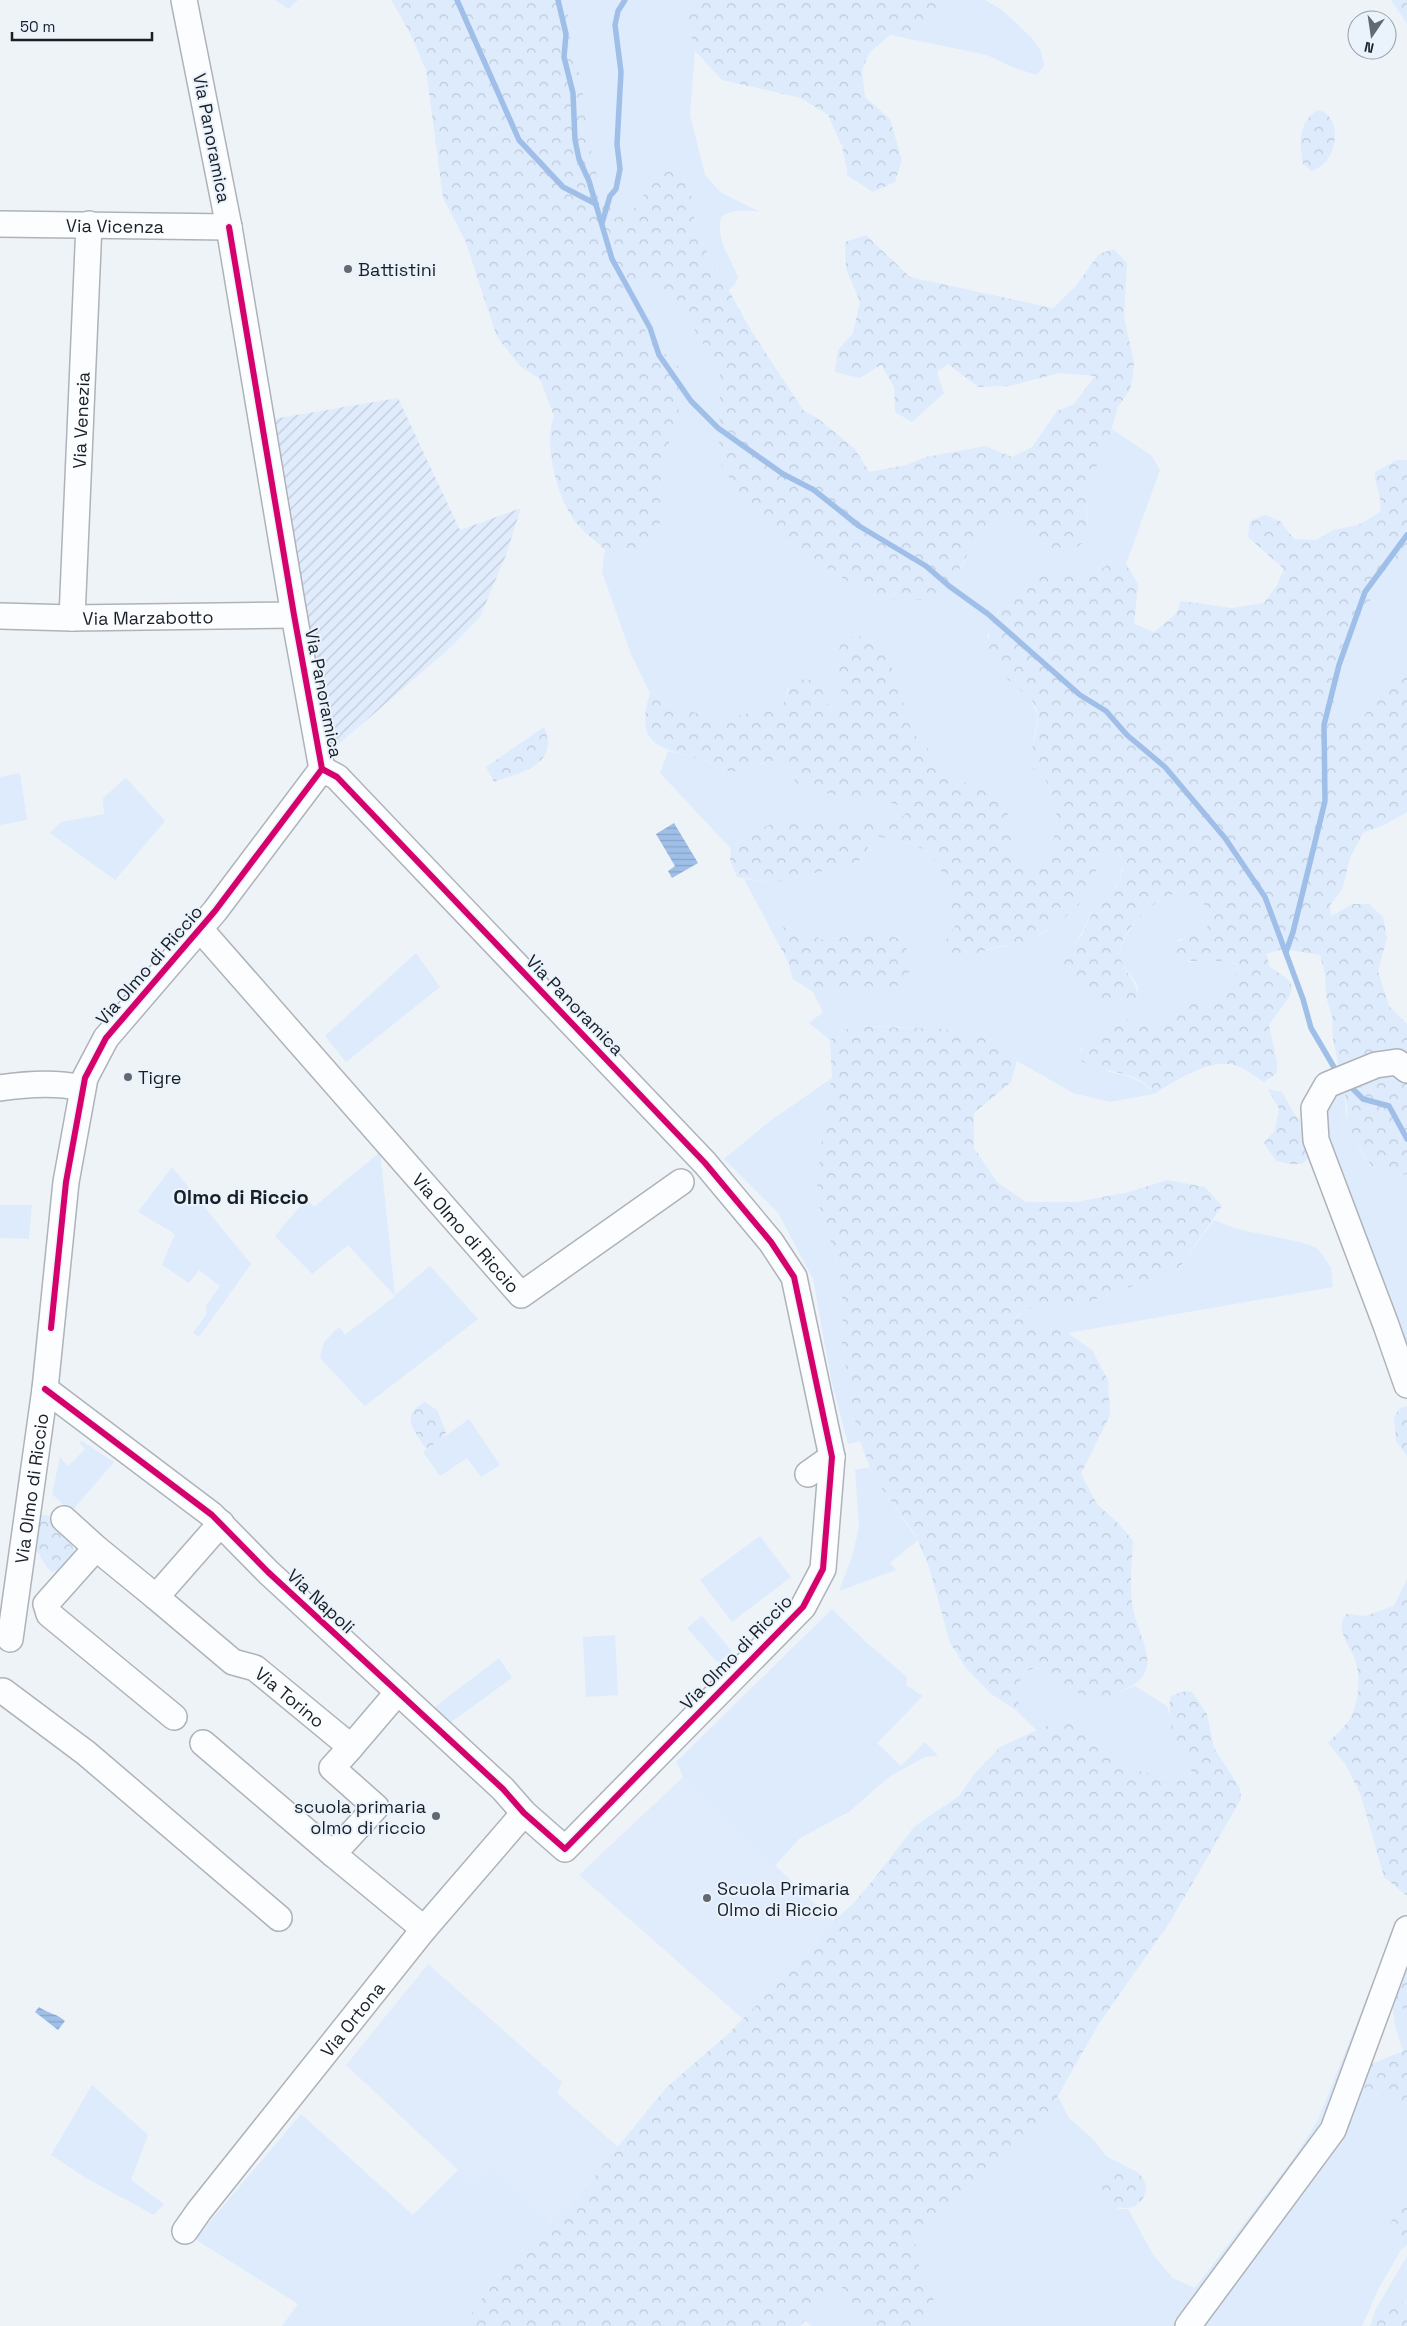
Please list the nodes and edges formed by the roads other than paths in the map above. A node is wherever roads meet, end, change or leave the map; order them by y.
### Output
1 (184, 0) edge
2 (0, 224) edge
3 (89, 224) junction
4 (229, 228) junction
5 (294, 615) junction
6 (0, 616) edge
7 (72, 618) junction
8 (322, 769) junction
9 (200, 929) junction
10 (1407, 1070) edge
11 (0, 1088) edge
12 (82, 1088) junction
13 (705, 1163) joint
14 (682, 1182) dead end
15 (1407, 1385) edge
16 (45, 1389) junction
17 (832, 1456) junction
18 (808, 1474) dead end
19 (64, 1519) dead end
20 (221, 1523) junction
21 (96, 1548) junction
22 (156, 1597) junction
23 (10, 1639) dead end
24 (3, 1691) dead end
25 (398, 1692) junction
26 (174, 1717) dead end
27 (203, 1743) dead end
28 (350, 1746) junction
29 (524, 1812) junction
30 (565, 1849) joint
31 (333, 1854) junction
32 (279, 1918) dead end
33 (424, 1928) junction
34 (1407, 1929) edge
35 (185, 2231) dead end
36 (1188, 2326) edge

1 - 4 street, Via Panoramica
2 - 3 street, Via Vicenza
3 - 4 street, Via Vicenza
3 - 7 street, Via Venezia
4 - 5 street, Via Panoramica
5 - 7 street, Via Marzabotto
5 - 8 street, Via Panoramica
6 - 7 street, Via Marzabotto
8 - 9 street, Via Olmo di Riccio
8 - 13 street, Via Panoramica
9 - 12 street, Via Olmo di Riccio
9 - 14 street, Via Olmo di Riccio
10 - 15 street
11 - 12 street
12 - 16 street, Via Olmo di Riccio
13 - 17 street, Via Olmo di Riccio
16 - 20 street, Via Napoli
16 - 23 street, Via Olmo di Riccio
17 - 18 street
17 - 30 street, Via Olmo di Riccio
19 - 21 street, Via Torino
20 - 22 street
20 - 25 street, Via Napoli
21 - 22 street, Via Torino
21 - 26 street
22 - 28 street, Via Torino
24 - 32 street
25 - 28 street
25 - 29 street, Via Napoli
27 - 31 street
28 - 31 street
29 - 30 street, Via Napoli
29 - 33 street, Via Ortona
31 - 33 street
33 - 35 street, Via Ortona
34 - 36 street

